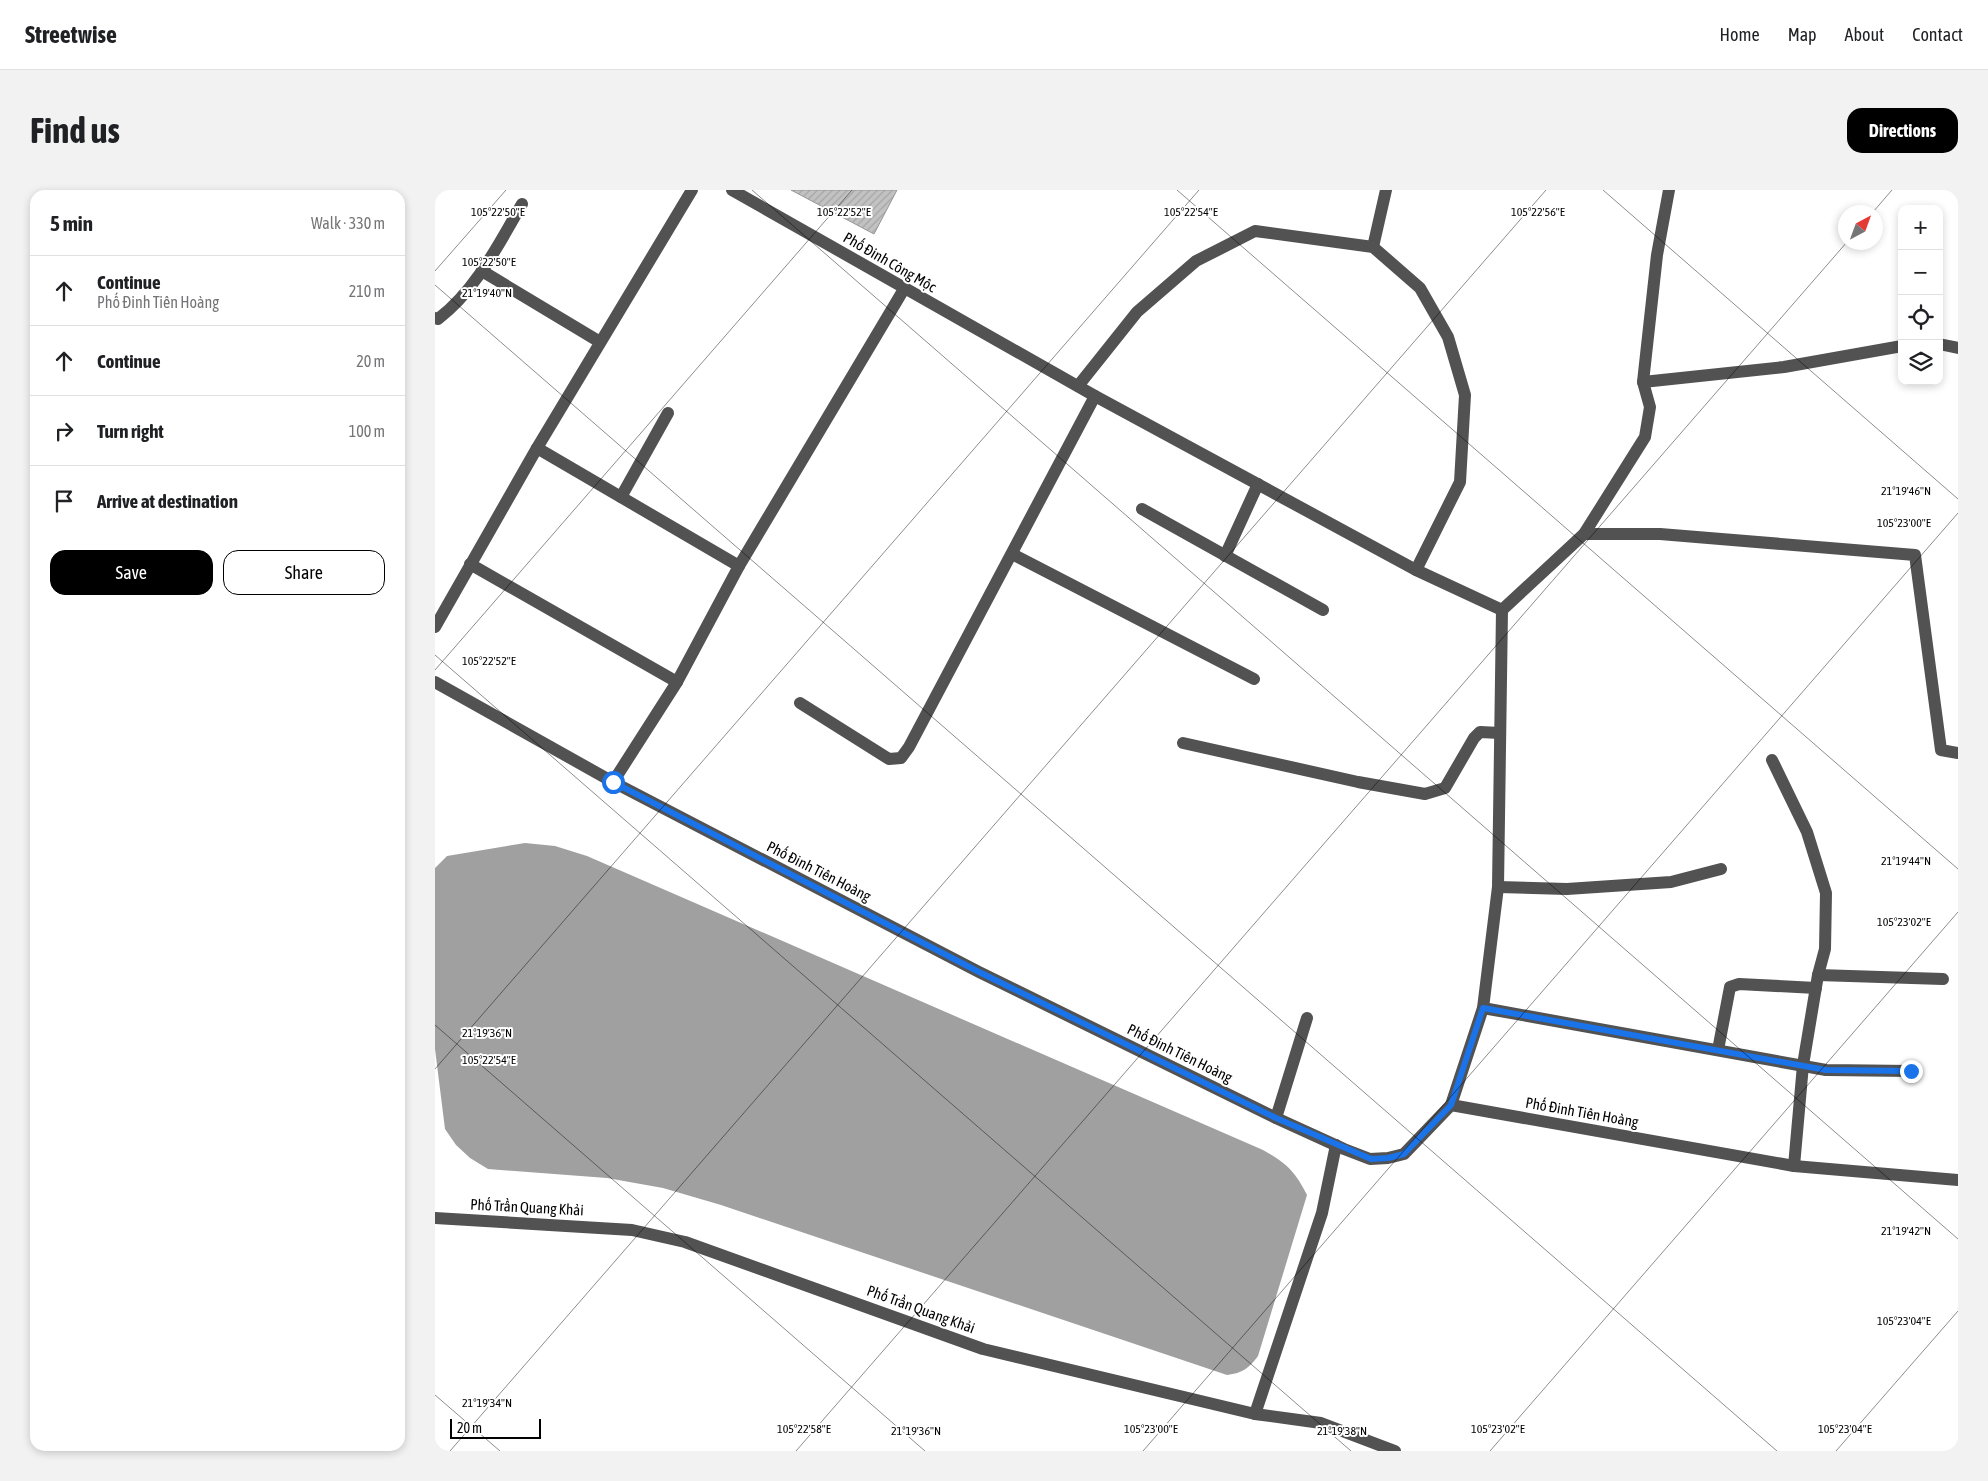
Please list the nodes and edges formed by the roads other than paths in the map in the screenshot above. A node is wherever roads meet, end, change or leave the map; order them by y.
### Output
1 (692, 190) edge
2 (733, 190) edge
3 (1386, 190) edge
4 (1669, 190) edge
5 (522, 204) dead end
6 (1373, 247) junction
7 (482, 271) junction
8 (904, 289) junction
9 (435, 318) edge
10 (599, 342) junction
11 (1943, 345) edge
12 (1898, 347) edge
13 (1957, 347) edge
14 (1643, 382) junction
15 (1078, 386) junction
16 (1095, 396) junction
17 (667, 413) dead end
18 (537, 448) junction
19 (1258, 484) junction
20 (621, 497) junction
21 (1142, 509) dead end
22 (1585, 534) junction
23 (1011, 554) junction
24 (1225, 556) junction
25 (470, 564) junction
26 (739, 566) junction
27 (1416, 570) junction
28 (1323, 610) dead end
29 (1502, 610) junction
30 (435, 627) edge
31 (1254, 679) dead end
32 (435, 682) edge
33 (677, 682) junction
34 (800, 704) dead end
35 (1500, 734) junction
36 (1183, 743) dead end
37 (1958, 753) edge
38 (1772, 760) dead end
39 (613, 782) junction
40 (1721, 869) dead end
41 (1497, 887) junction
42 (1818, 975) junction
43 (1943, 978) dead end
44 (1816, 988) junction
45 (1483, 1008) junction
46 (1307, 1018) dead end
47 (1717, 1050) junction
48 (1803, 1065) junction
49 (1911, 1071) dead end
50 (1451, 1105) junction
51 (1276, 1118) junction
52 (1336, 1145) junction
53 (1794, 1166) junction
54 (1958, 1180) edge
55 (435, 1218) edge
56 (1255, 1414) junction
57 (1395, 1451) edge

1 - 10 street
2 - 8 street, Phố Đinh Công Mộc
3 - 6 street
4 - 14 street
5 - 7 street
6 - 15 street
6 - 27 street
7 - 9 street
7 - 10 street
8 - 15 street, Phố Đinh Công Mộc
8 - 26 street
10 - 18 street
11 - 13 street
12 - 14 street
14 - 22 street
15 - 16 street, Phố Đinh Công Mộc
16 - 19 street, Phố Đinh Công Mộc
16 - 23 street
17 - 20 street
18 - 20 street
18 - 25 street
19 - 24 street
19 - 27 street, Phố Đinh Công Mộc
20 - 26 street
21 - 24 street
22 - 29 street
22 - 37 street
23 - 31 street
23 - 34 street
24 - 28 street
25 - 30 street
25 - 33 street
26 - 33 street
27 - 29 street, Phố Đinh Công Mộc
29 - 35 street
32 - 39 street, Phố Đinh Tiên Hoàng
33 - 39 street
35 - 36 street
35 - 41 street
38 - 42 street
39 - 51 street, Phố Đinh Tiên Hoàng
40 - 41 street
41 - 45 street
42 - 43 street
42 - 44 street
44 - 47 street
44 - 48 street
45 - 47 street
45 - 50 street
46 - 51 street
47 - 48 street
48 - 49 street
48 - 53 street
50 - 52 street, Phố Đinh Tiên Hoàng
50 - 53 street, Phố Đinh Tiên Hoàng
51 - 52 street, Phố Đinh Tiên Hoàng
52 - 56 street
53 - 54 street, Phố Đinh Tiên Hoàng
55 - 56 street, Phố Trần Quang Khải
56 - 57 street, Phố Trần Quang Khải

